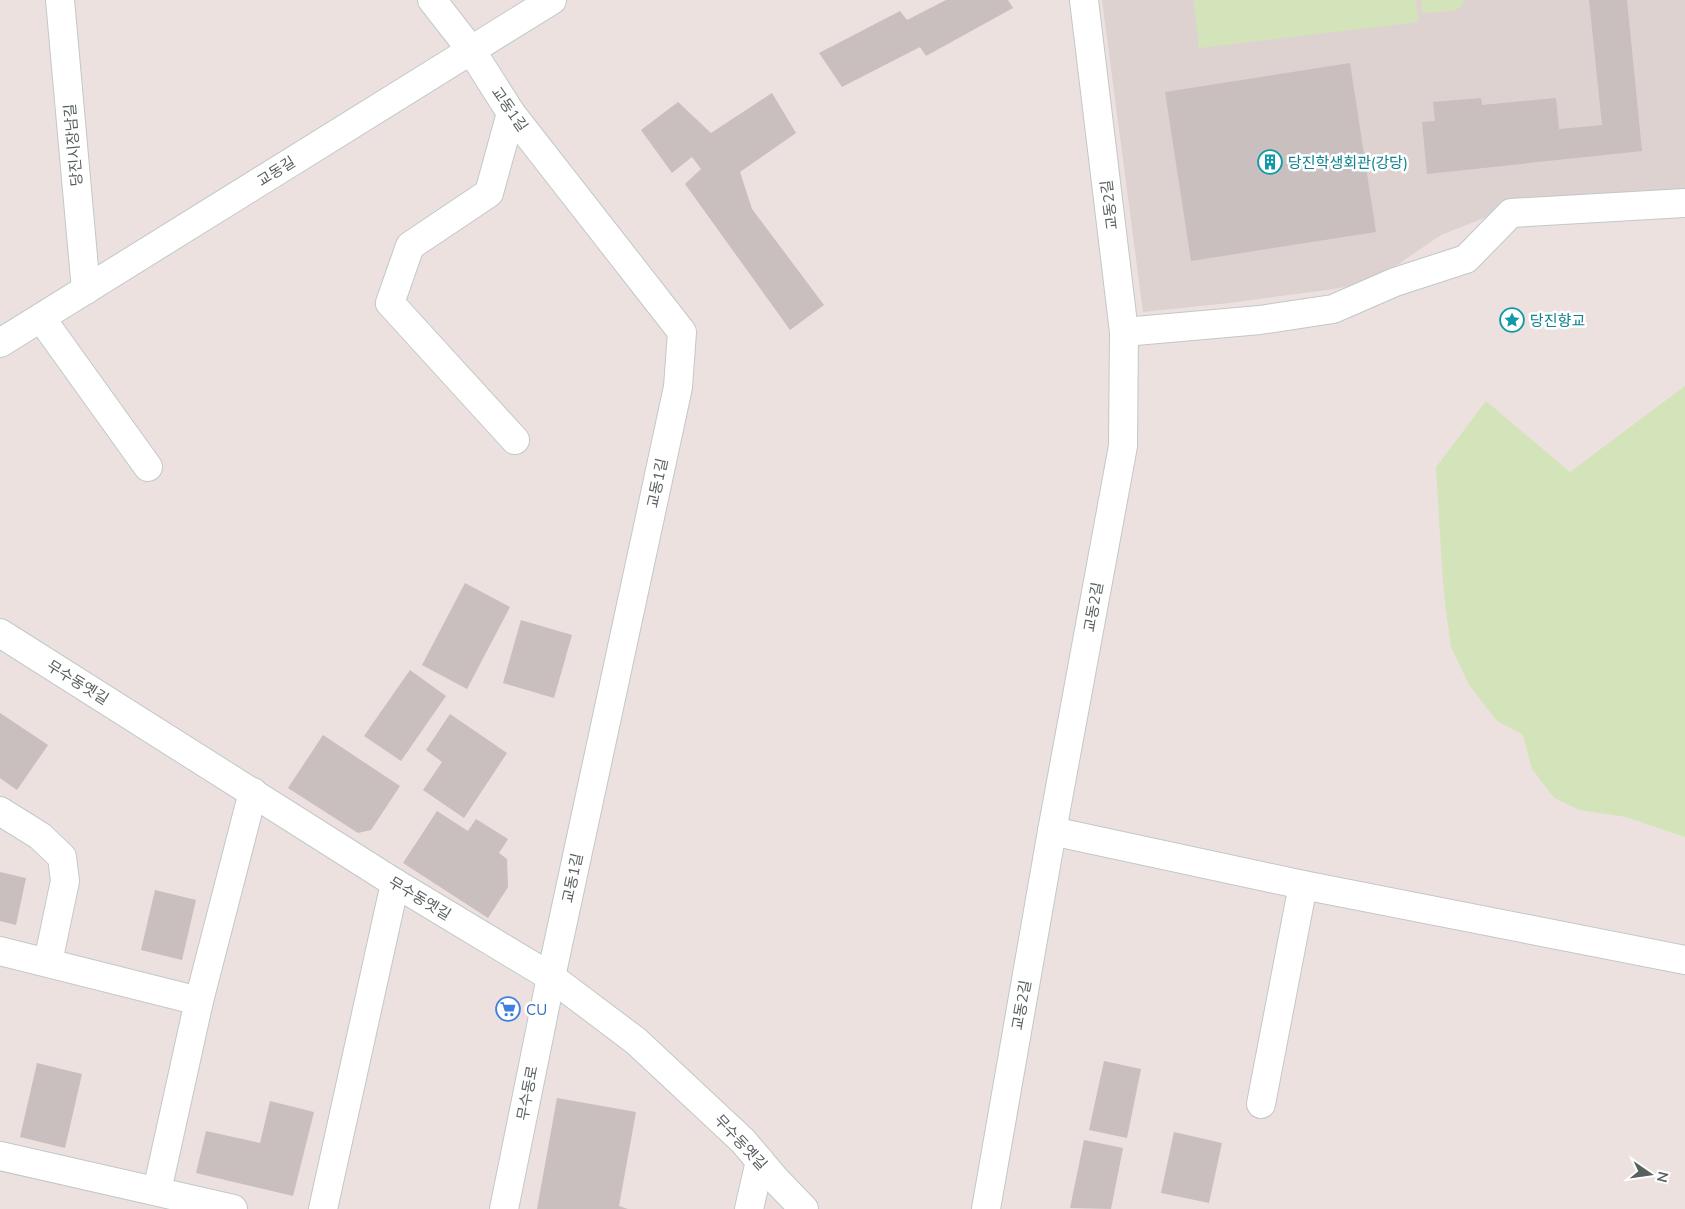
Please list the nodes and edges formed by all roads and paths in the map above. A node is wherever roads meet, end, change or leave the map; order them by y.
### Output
1 (60, 0) edge
2 (432, 0) edge
3 (552, 0) edge
4 (1084, 0) edge
5 (471, 50) junction
6 (511, 113) junction
7 (1685, 203) edge
8 (86, 290) junction
9 (41, 318) junction
10 (1124, 332) junction
11 (0, 343) edge
12 (515, 440) dead end
13 (148, 467) dead end
14 (0, 633) edge
15 (252, 792) junction
16 (0, 811) edge
17 (1052, 831) junction
18 (395, 883) junction
19 (1303, 885) junction
20 (0, 951) edge
21 (1685, 960) edge
22 (48, 962) junction
23 (551, 977) junction
24 (199, 1000) junction
25 (1261, 1104) dead end
26 (0, 1156) edge
27 (760, 1162) junction
28 (157, 1191) junction
29 (233, 1209) edge
30 (322, 1209) edge
31 (504, 1209) edge
32 (749, 1209) edge
33 (804, 1209) edge
34 (986, 1209) edge

1 - 8 street, 당진시장남길
2 - 5 street
3 - 5 street, 교동길
4 - 10 street, 교동2길
5 - 6 street, 교동1길
5 - 8 street, 교동길
6 - 12 street
6 - 23 street, 교동1길
7 - 10 street
8 - 9 street, 교동길
9 - 11 street, 교동길
9 - 13 street
10 - 17 street, 교동2길
14 - 15 street, 무수동옛길
15 - 18 street, 무수동옛길
15 - 24 street
16 - 22 street
17 - 19 street
17 - 34 street, 교동2길
18 - 23 street, 무수동옛길
18 - 30 street
19 - 21 street
19 - 25 street
20 - 22 street
22 - 24 street
23 - 27 street, 무수동옛길
23 - 31 street, 무수동로
24 - 28 street
26 - 28 street
27 - 32 street
27 - 33 street, 무수동옛길
28 - 29 street

